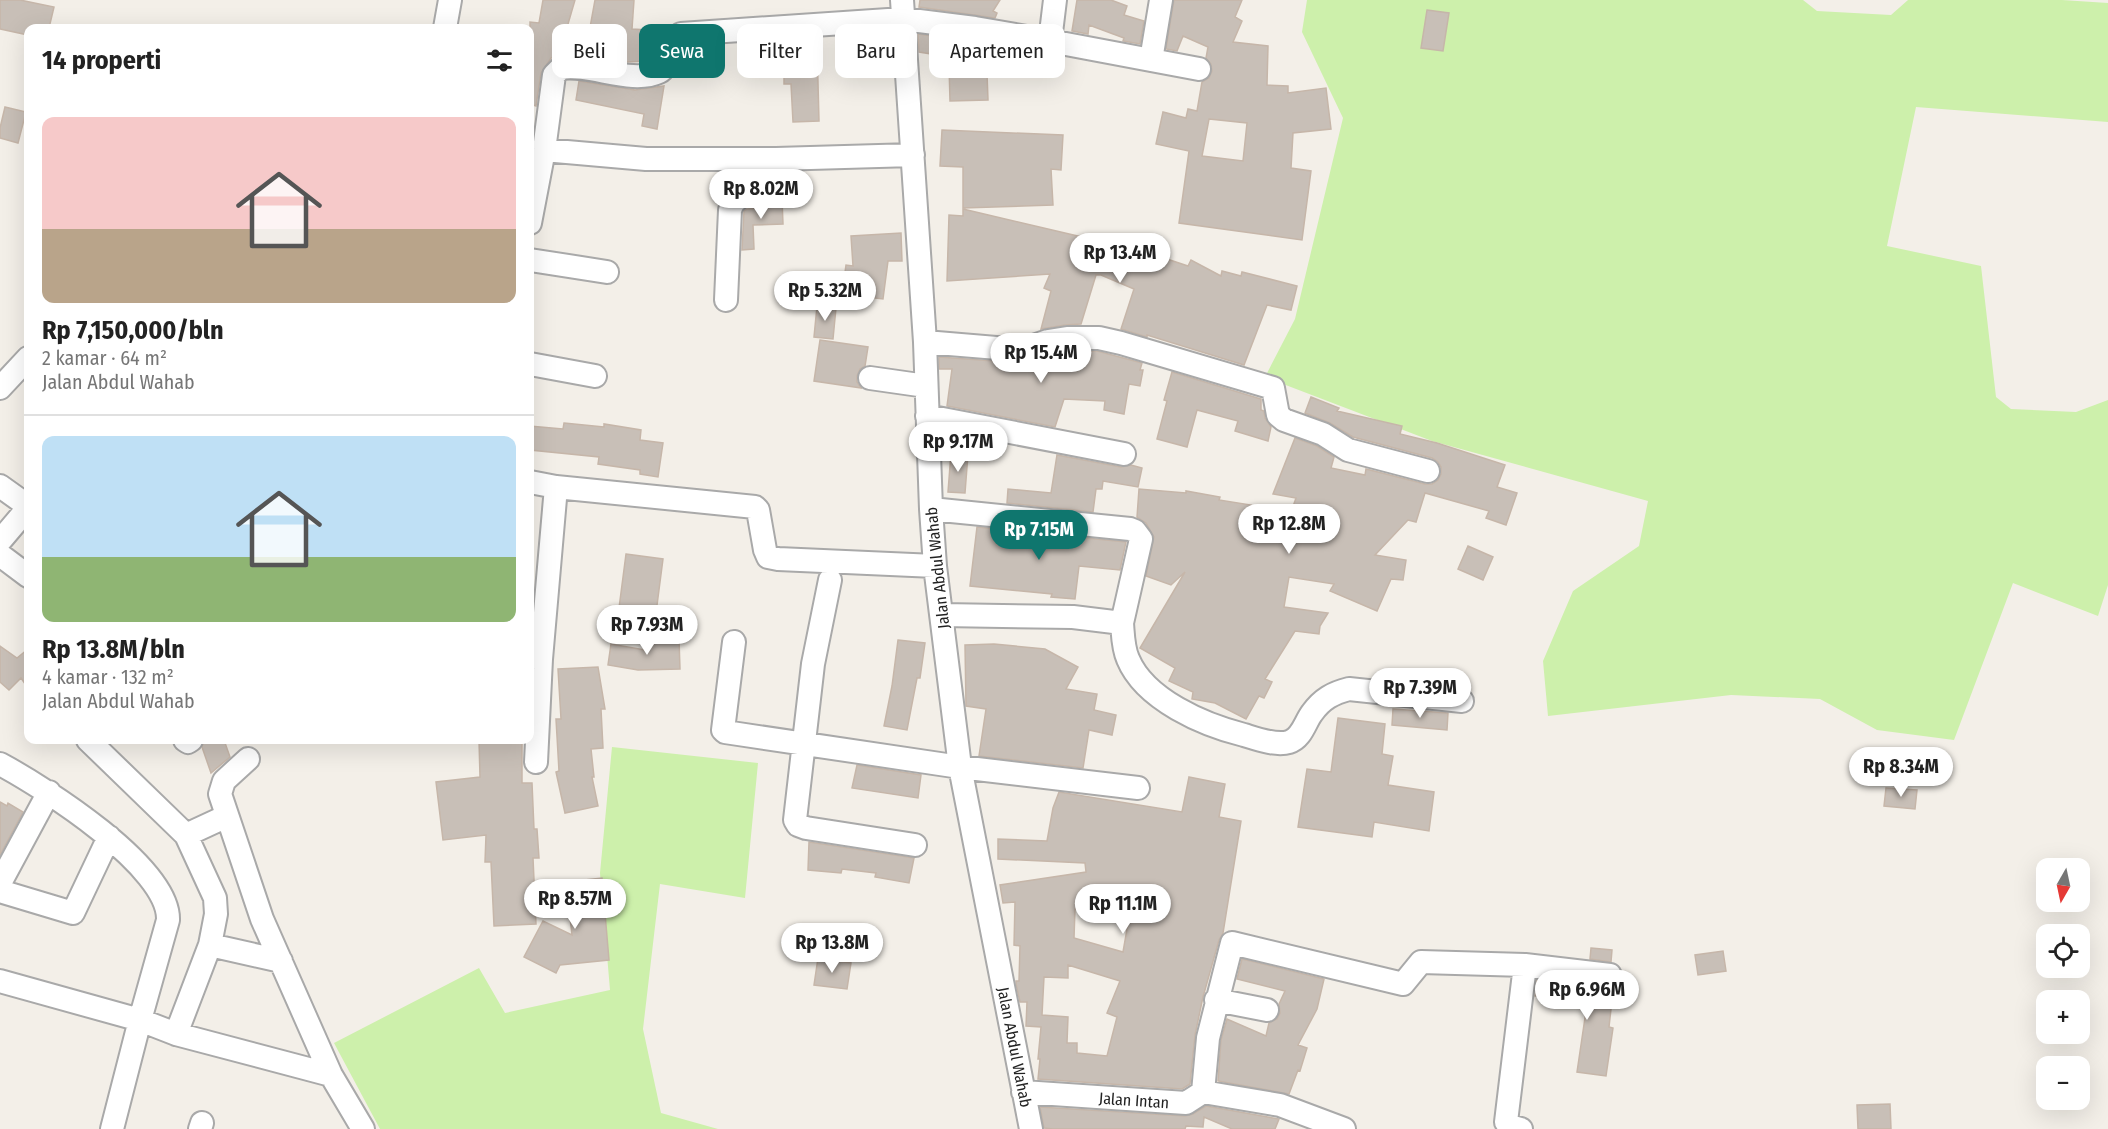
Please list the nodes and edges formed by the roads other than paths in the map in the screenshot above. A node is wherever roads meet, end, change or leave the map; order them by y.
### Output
1 (450, 0) edge
2 (1055, 0) edge
3 (1161, 0) edge
4 (902, 9) edge
5 (447, 24) edge
6 (960, 24) edge
7 (1052, 24) edge
8 (1065, 44) edge
9 (1151, 60) junction
10 (1199, 69) dead end
11 (544, 150) junction
12 (913, 155) junction
13 (776, 159) junction
14 (534, 202) edge
15 (534, 261) edge
16 (607, 272) dead end
17 (726, 300) dead end
18 (925, 342) junction
19 (24, 362) edge
20 (534, 365) edge
21 (595, 376) dead end
22 (870, 378) dead end
23 (926, 386) junction
24 (0, 388) edge
25 (927, 416) junction
26 (1124, 454) dead end
27 (1428, 471) dead end
28 (534, 483) edge
29 (0, 486) edge
30 (556, 487) junction
31 (24, 504) edge
32 (931, 509) junction
33 (24, 512) edge
34 (0, 541) edge
35 (0, 555) edge
36 (935, 566) junction
37 (24, 573) edge
38 (830, 580) dead end
39 (942, 615) junction
40 (1122, 623) junction
41 (734, 642) dead end
42 (535, 658) edge
43 (1462, 701) dead end
44 (804, 743) junction
45 (92, 744) edge
46 (248, 759) dead end
47 (536, 762) dead end
48 (0, 764) edge
49 (960, 767) junction
50 (1138, 788) dead end
51 (49, 792) junction
52 (227, 816) junction
53 (186, 834) junction
54 (109, 837) junction
55 (915, 845) dead end
56 (0, 883) edge
57 (0, 889) edge
58 (210, 945) junction
59 (281, 961) junction
60 (1525, 965) junction
61 (1610, 975) dead end
62 (0, 981) edge
63 (1216, 1000) junction
64 (1267, 1010) dead end
65 (140, 1020) junction
66 (176, 1034) junction
67 (331, 1075) junction
68 (1023, 1092) junction
69 (1203, 1092) junction
70 (112, 1129) edge
71 (363, 1129) edge
72 (1031, 1129) edge
73 (1344, 1129) edge
74 (1521, 1129) edge

1 - 5 street
2 - 7 street
3 - 9 street
4 - 6 street
4 - 11 street
4 - 12 street, Jalan Abdul Wahab
8 - 9 street
9 - 10 street
11 - 13 street
11 - 14 street
12 - 13 street
12 - 18 street, Jalan Abdul Wahab
13 - 17 street
15 - 16 street
18 - 23 street, Jalan Abdul Wahab
18 - 27 street
19 - 24 street
20 - 21 street
22 - 23 street
23 - 25 street, Jalan Abdul Wahab
25 - 26 street
25 - 32 street, Jalan Abdul Wahab
28 - 30 street
29 - 31 street
30 - 36 street
30 - 42 street
32 - 36 street, Jalan Abdul Wahab
32 - 40 street
33 - 34 street
35 - 37 street
36 - 39 street, Jalan Abdul Wahab
38 - 44 street
39 - 40 street
39 - 49 street, Jalan Abdul Wahab
40 - 43 street
41 - 44 street
42 - 47 street
44 - 49 street
44 - 55 street
45 - 53 street
46 - 52 street
48 - 51 street
49 - 50 street
49 - 68 street, Jalan Abdul Wahab
51 - 54 street
51 - 56 street
52 - 53 street
52 - 59 street
53 - 58 street
54 - 57 street
54 - 65 street
58 - 59 street
58 - 66 street
59 - 67 street
60 - 61 street
60 - 63 street
60 - 74 street
62 - 65 street
63 - 64 street
63 - 69 street
65 - 66 street
65 - 70 street
66 - 67 street
67 - 71 street
68 - 69 street, Jalan Intan
68 - 72 street, Jalan Abdul Wahab
69 - 73 street

